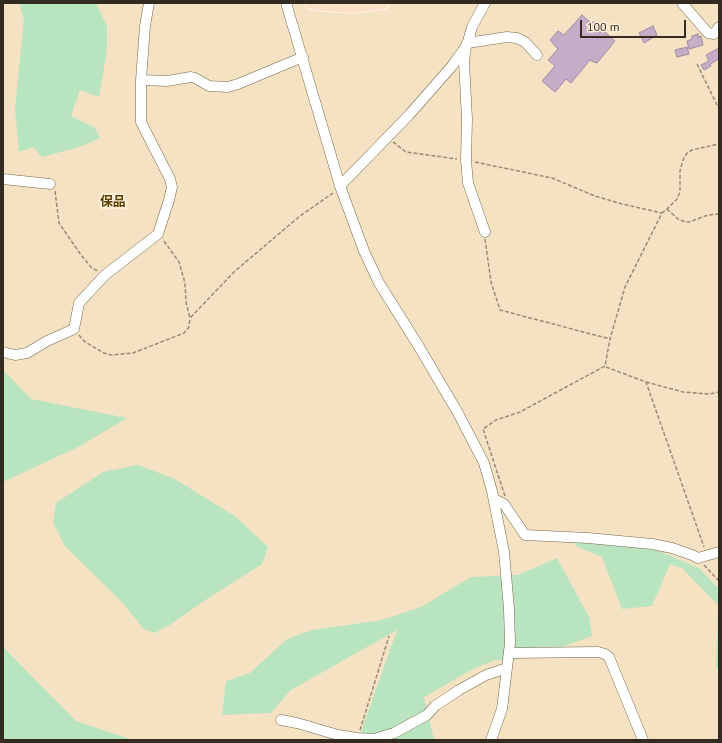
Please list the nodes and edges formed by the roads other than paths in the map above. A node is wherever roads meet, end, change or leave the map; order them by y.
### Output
1 (149, 3) edge
2 (286, 3) edge
3 (311, 3) edge
4 (383, 3) edge
5 (485, 3) edge
6 (682, 3) edge
7 (719, 27) edge
8 (467, 44) junction
9 (537, 55) dead end
10 (302, 57) junction
11 (141, 80) junction
12 (3, 179) edge
13 (50, 184) road end
14 (340, 186) junction
15 (484, 232) road end
16 (3, 352) edge
17 (494, 499) junction
18 (719, 552) edge
19 (509, 653) junction
20 (507, 668) junction
21 (280, 720) dead end
22 (492, 740) edge
23 (643, 740) edge

1 - 11 street
2 - 10 street
3 - 4 main road
5 - 8 street
6 - 7 street
8 - 9 street
8 - 14 street
8 - 15 street
10 - 11 street
10 - 14 street
11 - 16 street
12 - 13 street
14 - 17 street
17 - 18 street
17 - 19 street
19 - 20 street
19 - 23 street
20 - 21 street
20 - 22 street

